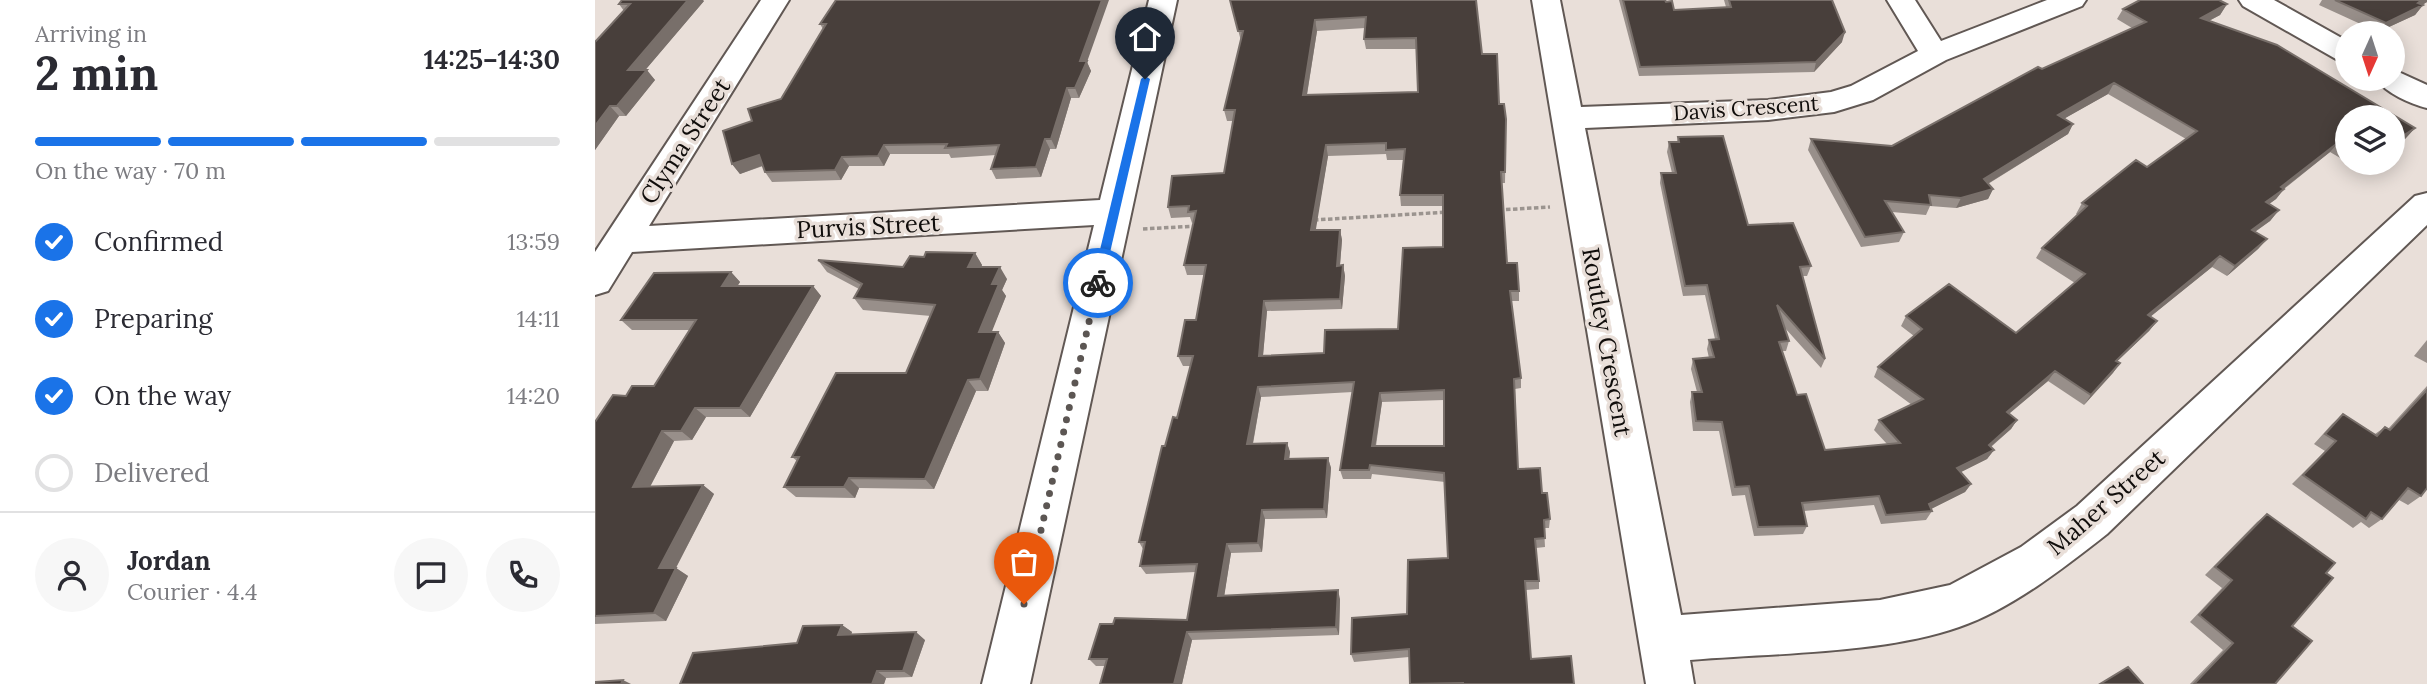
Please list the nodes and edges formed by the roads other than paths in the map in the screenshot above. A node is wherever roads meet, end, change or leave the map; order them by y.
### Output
1 (775, 0) edge
2 (1164, 0) edge
3 (1546, 0) edge
4 (1901, 0) edge
5 (2072, 0) edge
6 (2253, 0) edge
7 (2335, 46) edge
8 (1935, 54) junction
9 (2405, 86) edge
10 (2427, 98) edge
11 (1568, 118) junction
12 (2427, 205) edge
13 (1112, 221) junction
14 (621, 240) junction
15 (595, 281) edge
16 (1663, 639) junction
17 (1006, 684) edge
18 (1670, 684) edge

1 - 14 street, Clyma Street
2 - 13 street
3 - 11 street, Routley Crescent
4 - 8 street
5 - 8 street, Davis Crescent
6 - 7 street
8 - 11 street, Davis Crescent
9 - 10 street
11 - 16 street, Routley Crescent
12 - 16 street, Maher Street
13 - 14 street, Purvis Street
13 - 17 street
14 - 15 street, Clyma Street
16 - 18 street, Routley Crescent

